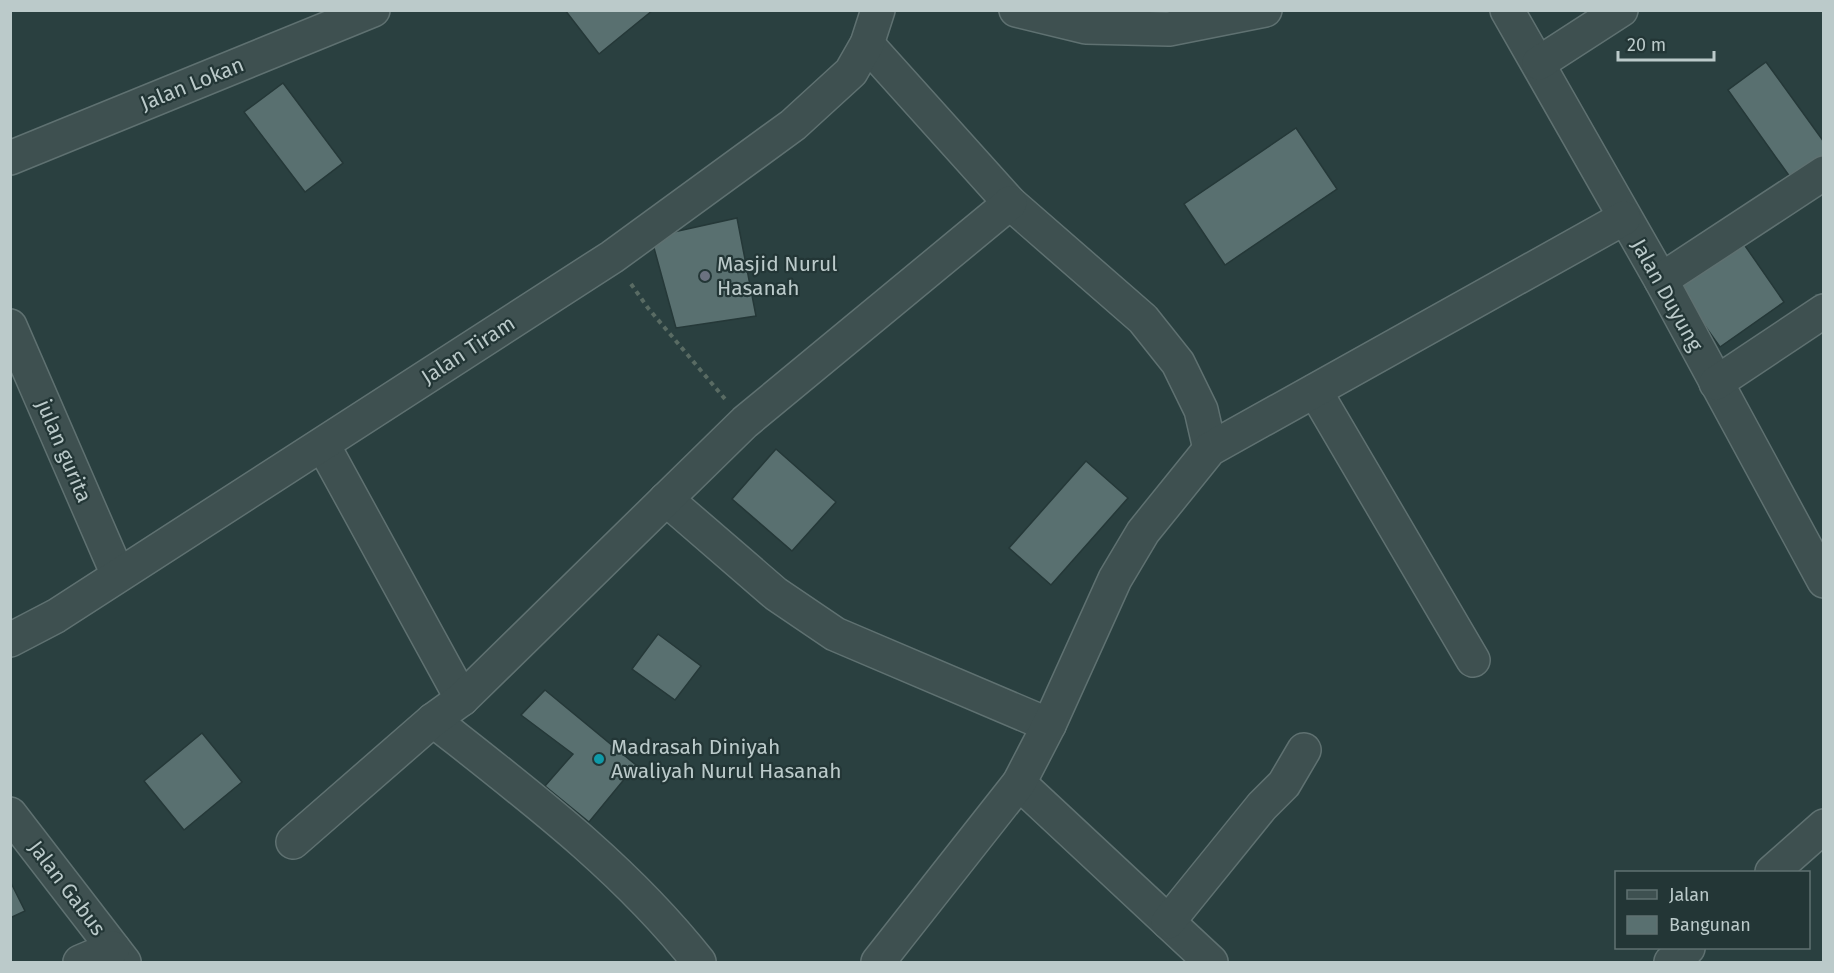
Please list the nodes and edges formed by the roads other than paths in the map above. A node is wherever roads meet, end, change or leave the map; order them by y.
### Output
1 (373, 10) edge
2 (878, 10) edge
3 (1016, 10) edge
4 (1265, 10) edge
5 (1507, 10) edge
6 (1621, 10) edge
7 (867, 44) junction
8 (1539, 63) junction
9 (10, 158) edge
10 (1824, 173) edge
11 (1010, 203) junction
12 (1624, 218) junction
13 (1661, 280) junction
14 (1824, 311) edge
15 (10, 326) edge
16 (1716, 383) junction
17 (1315, 391) junction
18 (323, 445) junction
19 (1210, 449) junction
20 (666, 499) junction
21 (118, 575) junction
22 (1824, 581) edge
23 (10, 640) edge
24 (1473, 660) dead end
25 (462, 699) junction
26 (433, 720) junction
27 (1050, 725) junction
28 (1304, 750) dead end
29 (1019, 783) junction
30 (10, 814) edge
31 (1824, 826) edge
32 (292, 842) dead end
33 (1774, 871) edge
34 (1168, 922) junction
35 (1687, 949) edge
36 (118, 955) edge
37 (80, 963) edge
38 (699, 963) edge
39 (878, 963) edge
40 (1211, 963) edge
41 (1671, 963) edge

1 - 9 street, Jalan Lokan
2 - 7 street, Jalan Tiram
3 - 4 street
5 - 8 street, Jalan Duyung
6 - 8 street
7 - 11 street
7 - 18 street, Jalan Tiram
8 - 12 street, Jalan Duyung
10 - 13 street
11 - 19 street
11 - 20 street
12 - 13 street, Jalan Duyung
12 - 17 street
13 - 16 street, Jalan Duyung
14 - 16 street
15 - 21 street, julan gurita
16 - 22 street, Jalan Duyung
17 - 19 street
17 - 24 street
18 - 21 street, Jalan Tiram
18 - 25 street
19 - 27 street
20 - 25 street
20 - 27 street
21 - 23 street, Jalan Tiram
25 - 26 street
26 - 32 street
26 - 38 street
27 - 29 street
28 - 34 street
29 - 34 street
29 - 39 street
30 - 36 street, Jalan Gabus
31 - 33 street
34 - 40 street
35 - 41 street
36 - 37 street

